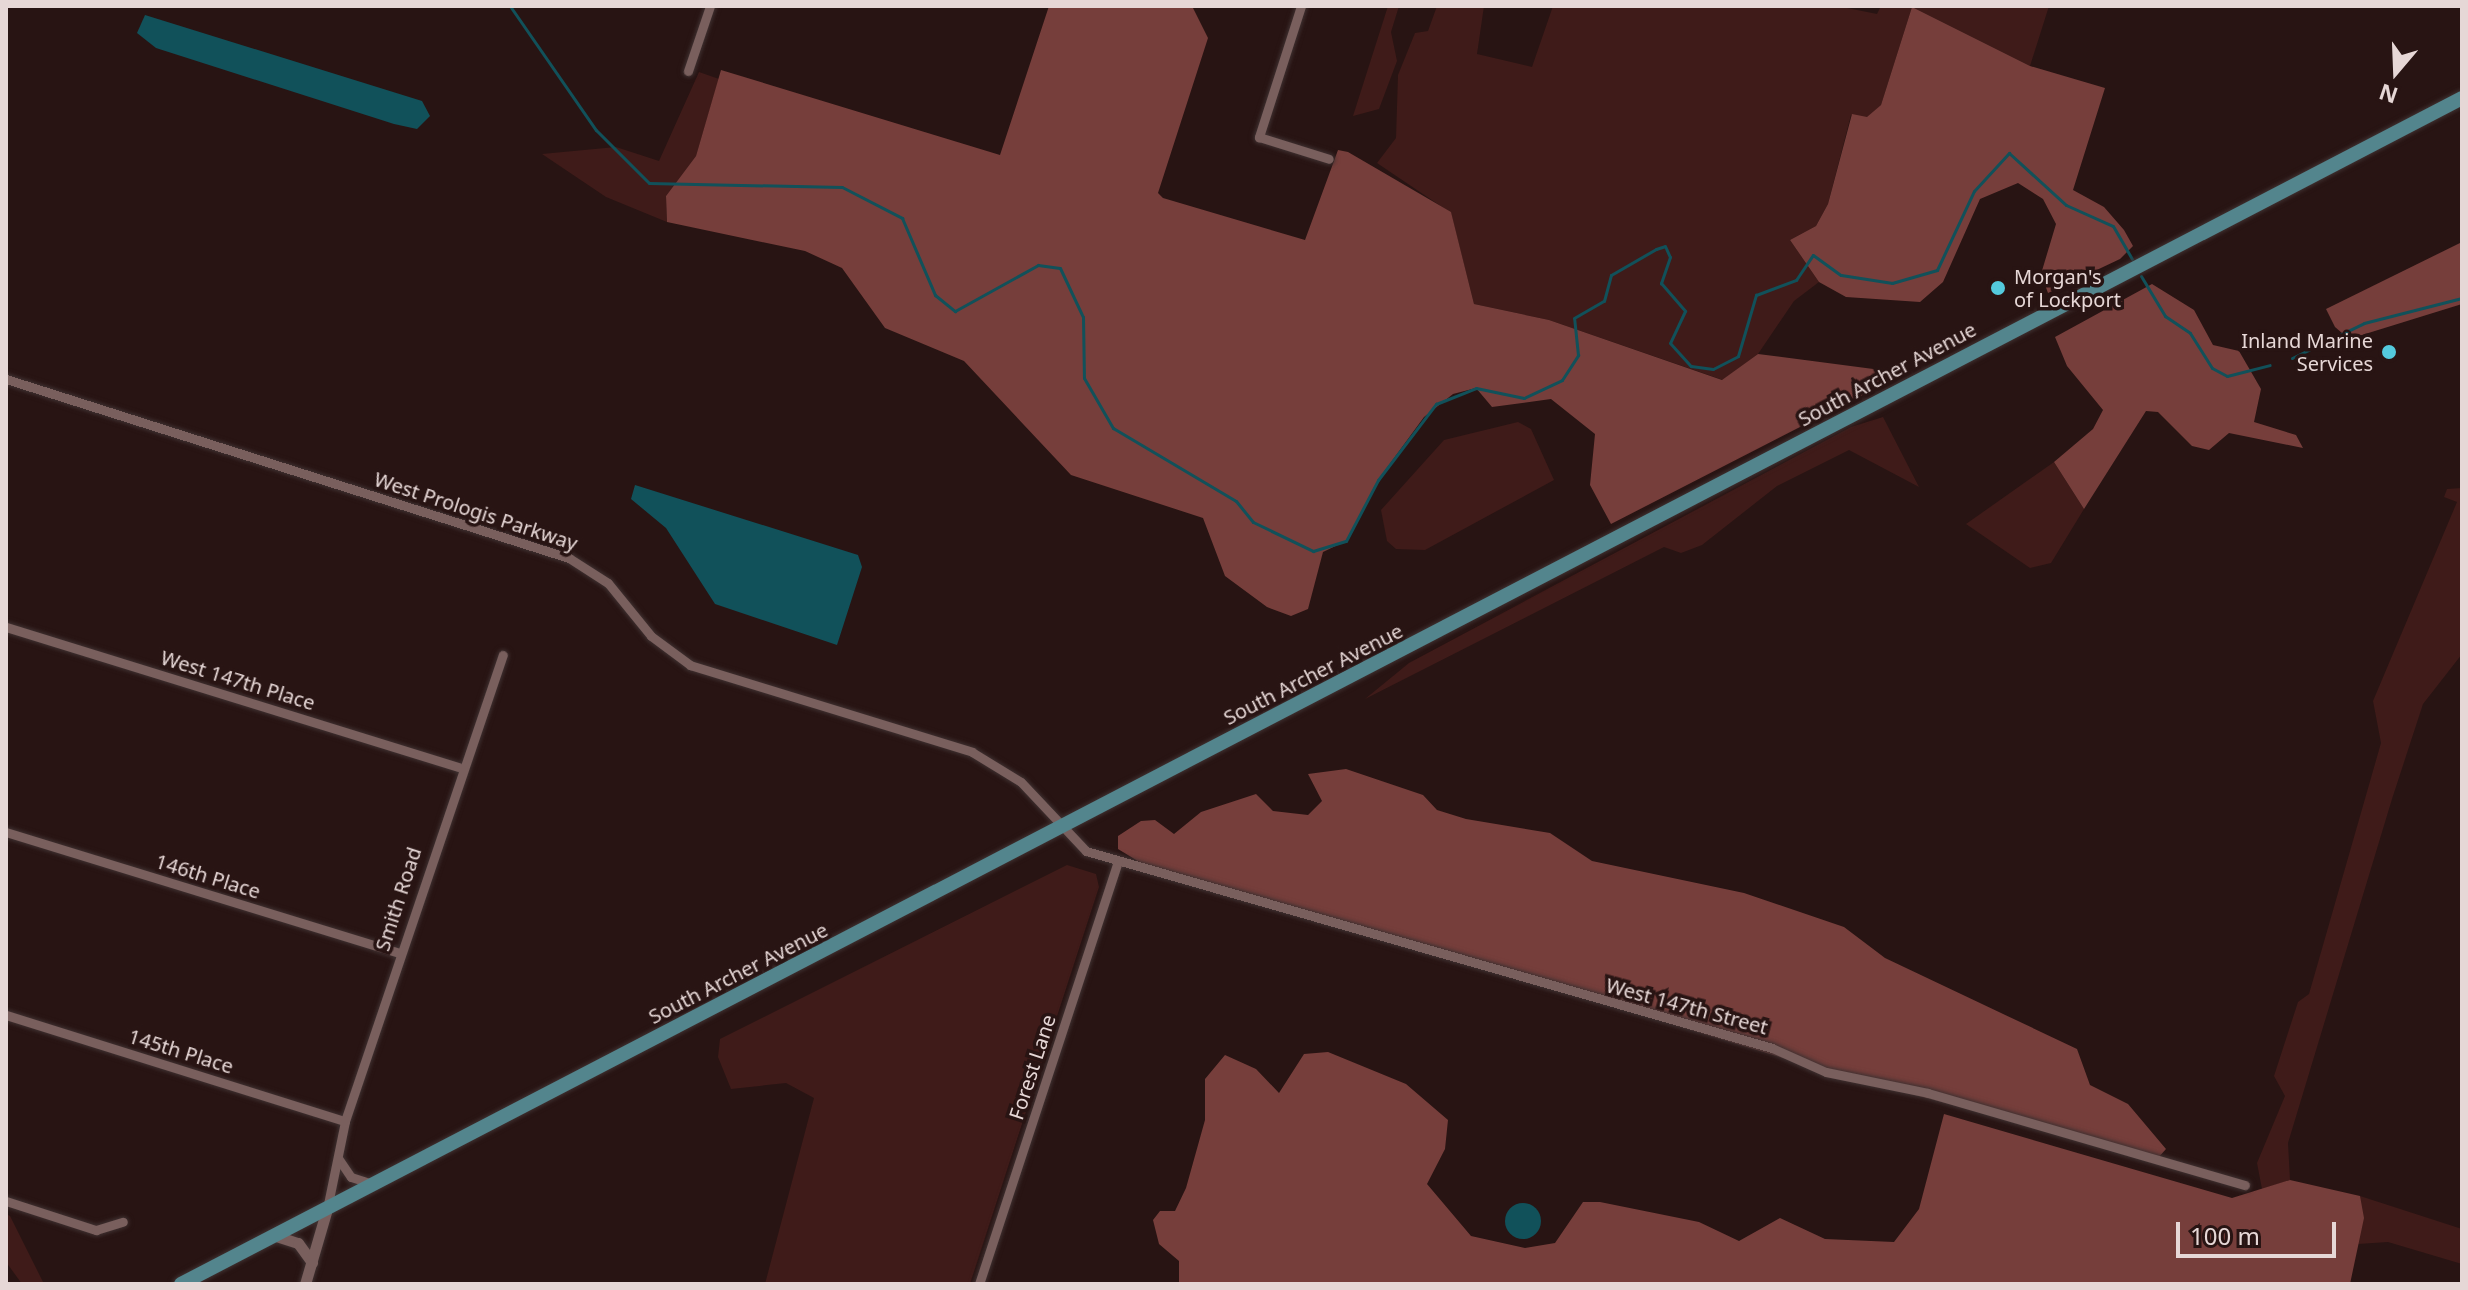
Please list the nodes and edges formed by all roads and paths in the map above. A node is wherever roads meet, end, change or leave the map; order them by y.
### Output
1 (710, 6) edge
2 (1301, 6) edge
3 (688, 71) dead end
4 (2462, 98) edge
5 (1329, 159) dead end
6 (6, 379) edge
7 (6, 627) edge
8 (503, 655) dead end
9 (459, 767) junction
10 (1059, 829) junction
11 (6, 832) edge
12 (1118, 861) junction
13 (399, 953) junction
14 (6, 1015) edge
15 (345, 1121) junction
16 (338, 1158) junction
17 (376, 1185) junction
18 (2245, 1185) dead end
19 (6, 1201) edge
20 (327, 1209) junction
21 (123, 1222) dead end
22 (276, 1236) junction
23 (312, 1262) junction
24 (181, 1284) edge
25 (305, 1284) edge
26 (979, 1284) edge

1 - 3 street
2 - 5 street
4 - 10 main road, South Archer Avenue
6 - 10 street, West Prologis Parkway
7 - 9 street, West 147th Place
8 - 9 street, Smith Road
9 - 13 street, Smith Road
10 - 12 street, West Prologis Parkway
10 - 17 main road, South Archer Avenue
11 - 13 street, 146th Place
12 - 18 street, West 147th Street
12 - 26 street, Forest Lane
13 - 15 street, Smith Road
14 - 15 street, 145th Place
15 - 16 street, Smith Road
16 - 17 street
16 - 20 street, Smith Road
17 - 20 main road, South Archer Avenue
19 - 21 street
20 - 22 main road, South Archer Avenue
20 - 23 street, Smith Road
22 - 23 street
22 - 24 main road, South Archer Avenue
23 - 25 street, Smith Road

